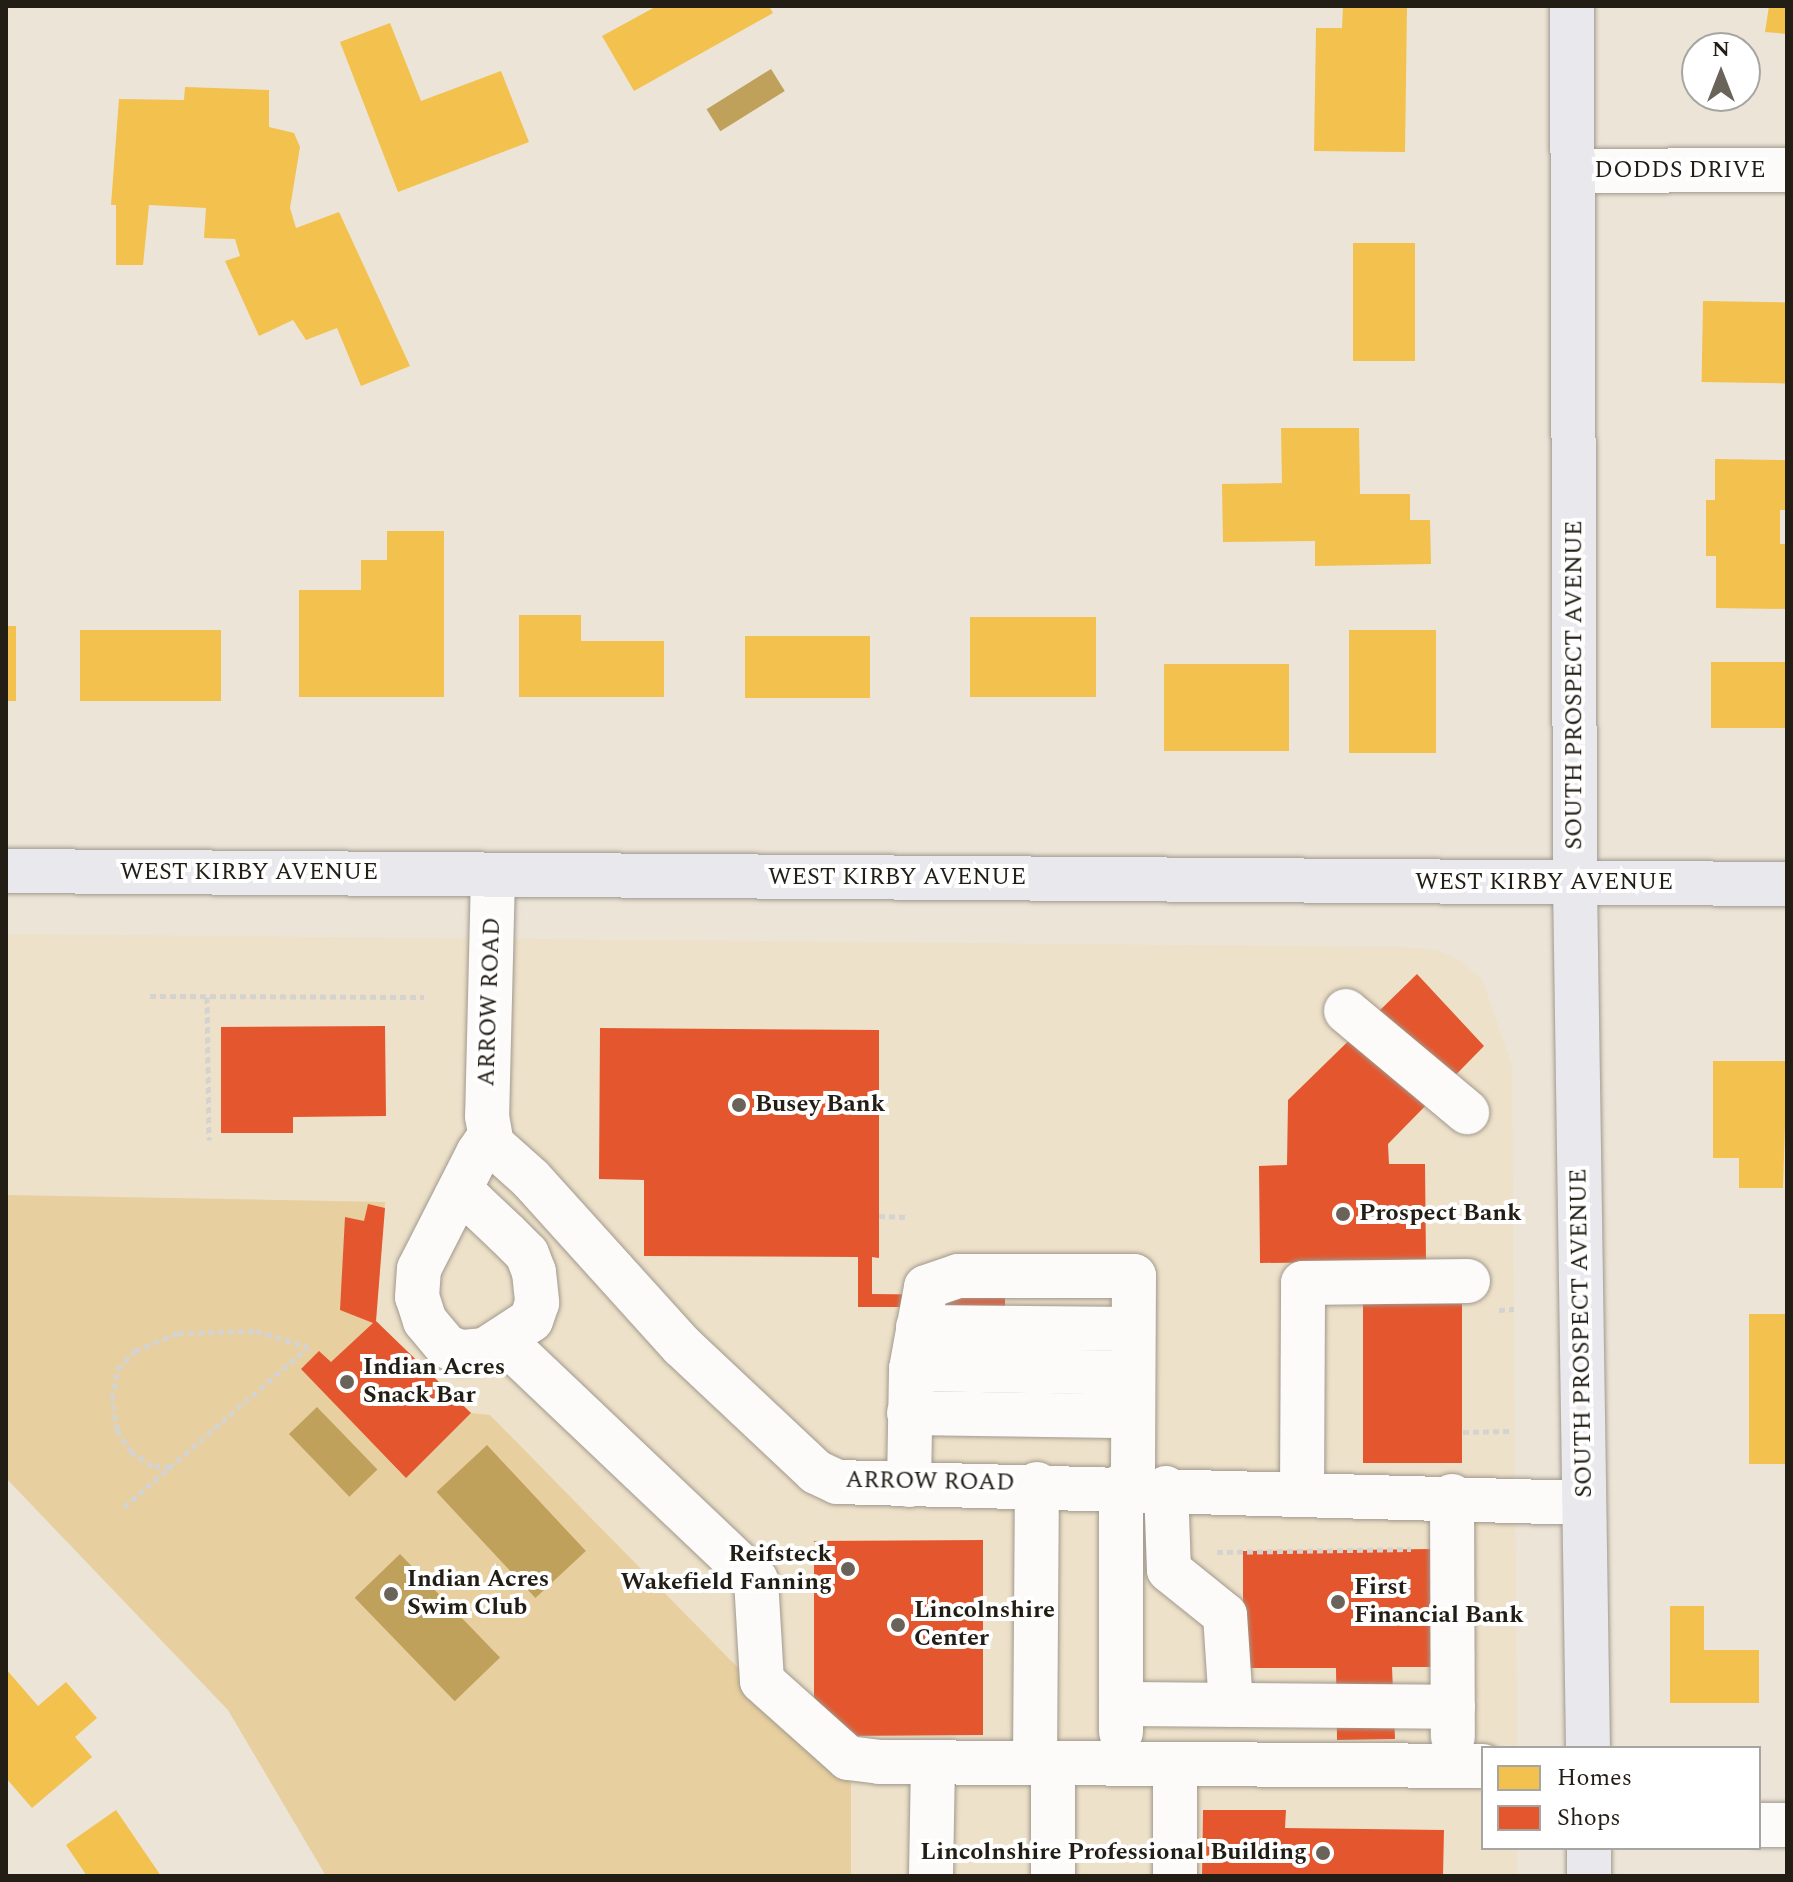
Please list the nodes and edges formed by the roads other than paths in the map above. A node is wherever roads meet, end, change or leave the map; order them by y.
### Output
1 (1572, 6) edge
2 (1787, 170) edge
3 (1574, 171) junction
4 (6, 871) edge
5 (493, 875) junction
6 (1575, 883) junction
7 (1787, 884) edge
8 (1346, 1011) dead end
9 (1467, 1112) dead end
10 (489, 1137) junction
11 (456, 1197) junction
12 (1468, 1281) dead end
13 (504, 1341) junction
14 (914, 1358) junction
15 (1133, 1362) junction
16 (1037, 1484) junction
17 (909, 1485) junction
18 (1140, 1487) junction
19 (1302, 1492) junction
20 (1452, 1496) junction
21 (1584, 1503) junction
22 (1121, 1704) junction
23 (1231, 1705) junction
24 (1453, 1707) junction
25 (1588, 1746) edge
26 (933, 1763) junction
27 (1044, 1763) junction
28 (1121, 1764) junction
29 (1175, 1764) junction
30 (1468, 1766) edge
31 (1761, 1825) edge
32 (1787, 1825) edge
33 (1589, 1850) edge
34 (931, 1876) edge
35 (1053, 1876) edge
36 (1175, 1876) edge
37 (1589, 1876) edge

1 - 3 main road, SOUTH PROSPECT AVENUE
2 - 3 street, DODDS DRIVE
3 - 6 main road, SOUTH PROSPECT AVENUE
4 - 5 main road, WEST KIRBY AVENUE
5 - 6 main road, WEST KIRBY AVENUE
5 - 10 street, ARROW ROAD
6 - 7 main road, WEST KIRBY AVENUE
6 - 21 main road, SOUTH PROSPECT AVENUE
8 - 9 street
10 - 11 street
10 - 17 street, ARROW ROAD
11 - 13 street
11 - 13 street
12 - 19 street
13 - 26 street
14 - 15 street
14 - 15 street
14 - 15 street
14 - 17 street
15 - 18 street
16 - 17 street, ARROW ROAD
16 - 18 street, ARROW ROAD
16 - 27 street
18 - 19 street, ARROW ROAD
18 - 22 street
18 - 23 street
19 - 20 street, ARROW ROAD
20 - 21 street, ARROW ROAD
20 - 24 street
21 - 25 main road, SOUTH PROSPECT AVENUE
22 - 23 street
22 - 28 street
23 - 24 street
24 - 30 street
26 - 27 street
26 - 34 street
27 - 28 street
27 - 35 street
28 - 29 street
29 - 30 street
29 - 36 street
31 - 32 street
33 - 37 main road

